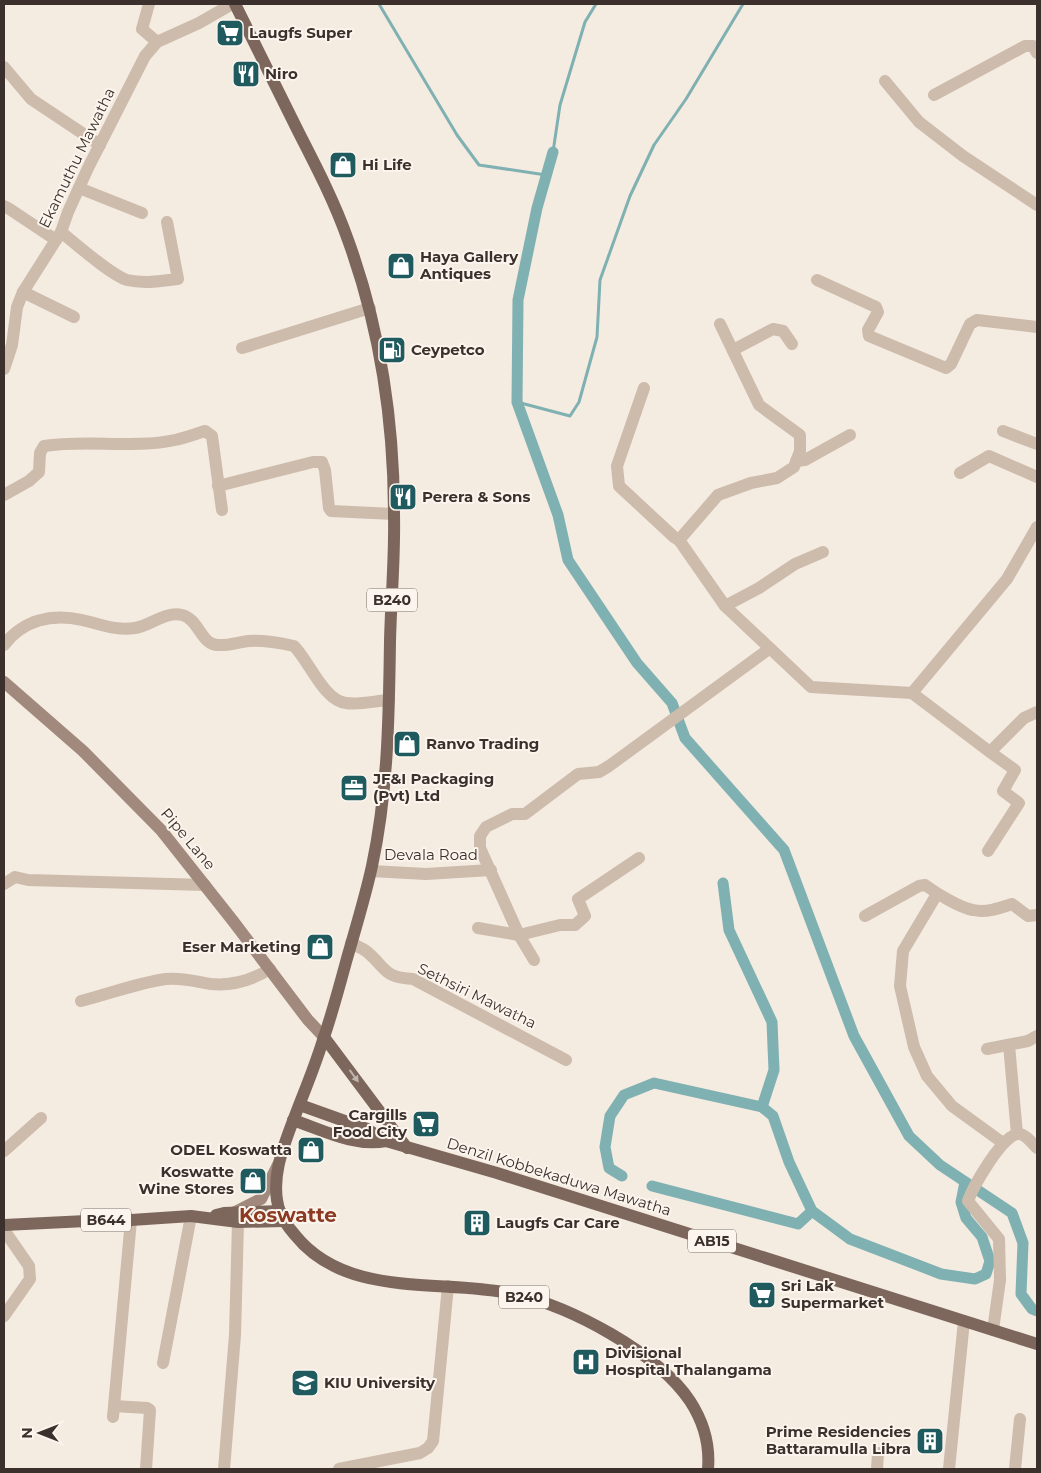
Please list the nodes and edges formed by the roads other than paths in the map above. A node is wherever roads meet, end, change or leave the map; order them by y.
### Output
1 (149, 4) edge
2 (234, 4) edge
3 (157, 42) junction
4 (1037, 54) edge
5 (4, 67) edge
6 (885, 81) dead end
7 (934, 95) dead end
8 (100, 145) junction
9 (79, 188) junction
10 (4, 206) edge
11 (1037, 206) edge
12 (142, 213) dead end
13 (168, 222) dead end
14 (58, 236) junction
15 (817, 280) dead end
16 (23, 292) junction
17 (10, 307) edge
18 (370, 308) junction
19 (74, 317) dead end
20 (720, 324) dead end
21 (1037, 327) edge
22 (792, 344) dead end
23 (242, 348) dead end
24 (733, 350) junction
25 (4, 369) edge
26 (644, 388) dead end
27 (1003, 431) dead end
28 (850, 435) dead end
29 (1037, 444) edge
30 (796, 461) junction
31 (960, 473) dead end
32 (1037, 478) edge
33 (218, 486) junction
34 (4, 495) edge
35 (222, 510) dead end
36 (394, 514) junction
37 (1037, 527) edge
38 (680, 540) junction
39 (823, 552) dead end
40 (725, 606) junction
41 (4, 645) edge
42 (769, 649) junction
43 (4, 682) edge
44 (912, 693) junction
45 (389, 700) junction
46 (1037, 712) edge
47 (990, 752) junction
48 (988, 851) dead end
49 (639, 858) dead end
50 (491, 870) junction
51 (371, 871) junction
52 (9, 875) edge
53 (4, 884) edge
54 (205, 885) junction
55 (937, 894) junction
56 (1037, 915) edge
57 (865, 916) dead end
58 (478, 928) dead end
59 (520, 935) junction
60 (351, 943) junction
61 (534, 960) dead end
62 (270, 970) junction
63 (81, 1001) dead end
64 (1037, 1036) edge
65 (324, 1037) junction
66 (1009, 1045) junction
67 (987, 1049) dead end
68 (566, 1060) dead end
69 (300, 1104) junction
70 (41, 1118) dead end
71 (293, 1120) junction
72 (1017, 1134) junction
73 (386, 1142) junction
74 (1003, 1143) junction
75 (407, 1148) junction
76 (1037, 1148) edge
77 (4, 1151) edge
78 (280, 1161) junction
79 (190, 1216) junction
80 (282, 1216) junction
81 (236, 1217) junction
82 (131, 1220) junction
83 (4, 1225) edge
84 (4, 1230) edge
85 (448, 1286) junction
86 (4, 1316) edge
87 (964, 1321) junction
88 (993, 1330) junction
89 (1037, 1344) edge
90 (163, 1363) dead end
91 (1020, 1419) dead end
92 (878, 1453) dead end
93 (146, 1469) edge
94 (224, 1469) edge
95 (339, 1469) edge
96 (708, 1469) edge
97 (877, 1469) edge
98 (949, 1469) edge
99 (1015, 1469) edge

1 - 3 street
2 - 3 street, Ekamuthu Mawatha
2 - 18 main road, B240
3 - 8 street, Ekamuthu Mawatha
4 - 7 street
5 - 8 street
6 - 11 street
8 - 9 street, Ekamuthu Mawatha
9 - 12 street
9 - 14 street, Ekamuthu Mawatha
10 - 14 street
13 - 14 street
14 - 16 street, Ekamuthu Mawatha
15 - 21 street
16 - 17 street, Ekamuthu Mawatha
16 - 19 street
17 - 25 street, Ekamuthu Mawatha
18 - 23 street
18 - 36 main road, B240
20 - 24 street
22 - 24 street
24 - 30 street
26 - 38 street
27 - 29 street
28 - 30 street
30 - 38 street
31 - 32 street
33 - 34 street
33 - 35 street
33 - 36 street
36 - 45 main road, B240
37 - 44 street
38 - 40 street
39 - 40 street
40 - 42 street
41 - 45 street
42 - 44 street
42 - 50 street
43 - 54 street, Pipe Lane
44 - 47 street
45 - 51 main road, B240
46 - 47 street
47 - 48 street
49 - 59 street
50 - 51 street, Devala Road
50 - 59 street
51 - 60 main road, B240
52 - 53 street
52 - 54 street
54 - 62 street, Pipe Lane
55 - 56 street
55 - 57 street
55 - 74 street
58 - 59 street
59 - 61 street
60 - 65 main road, B240
60 - 68 street, Sethsiri Mawatha
62 - 63 street
62 - 65 street, Pipe Lane
64 - 66 street
65 - 69 main road, B240
65 -> 75 main road
66 - 67 street
66 - 72 street
69 - 71 main road, B240
69 - 73 main road, Denzil Kobbekaduwa Mawatha / AB15
70 - 77 street
71 - 73 main road, Denzil Kobbekaduwa Mawatha / AB15
71 - 78 main road, B240
72 - 74 street
72 - 76 street
73 - 75 main road, Denzil Kobbekaduwa Mawatha / AB15
74 - 88 street
75 - 87 main road, Denzil Kobbekaduwa Mawatha / AB15
78 - 80 main road, B240
78 - 81 street
79 - 81 main road, B644
79 - 82 main road, B644
79 - 90 street
80 - 81 main road, B644
80 - 85 main road, B240
81 - 94 street
82 - 83 main road, B644
82 - 93 street
84 - 86 street
85 - 95 street
85 - 96 main road, B240
87 - 88 main road, Denzil Kobbekaduwa Mawatha / AB15
87 - 98 street
88 - 89 main road, Denzil Kobbekaduwa Mawatha / AB15
91 - 99 street
92 - 97 street

